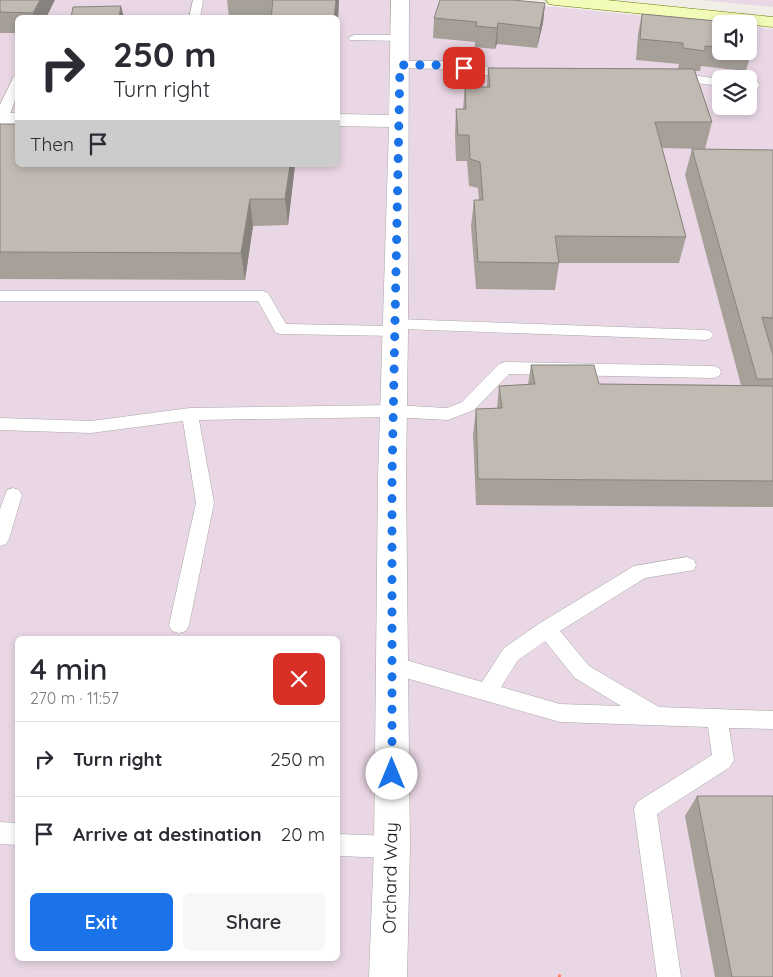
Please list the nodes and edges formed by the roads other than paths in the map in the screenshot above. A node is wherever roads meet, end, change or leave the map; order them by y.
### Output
1 (198, 0) edge
2 (400, 0) edge
3 (555, 0) edge
4 (195, 15) edge
5 (773, 22) edge
6 (354, 38) dead end
7 (400, 38) junction
8 (400, 65) junction
9 (520, 77) edge
10 (658, 77) edge
11 (712, 81) edge
12 (15, 86) edge
13 (0, 119) edge
14 (15, 119) edge
15 (340, 120) edge
16 (398, 121) junction
17 (0, 296) edge
18 (396, 328) junction
19 (705, 334) dead end
20 (712, 372) dead end
21 (394, 411) junction
22 (190, 414) junction
23 (0, 424) edge
24 (13, 494) dead end
25 (0, 539) edge
26 (687, 565) dead end
27 (179, 625) dead end
28 (547, 629) junction
29 (392, 665) junction
30 (487, 692) junction
31 (656, 716) junction
32 (717, 718) junction
33 (773, 720) edge
34 (0, 833) edge
35 (15, 834) edge
36 (340, 845) edge
37 (392, 847) junction
38 (388, 977) edge
39 (669, 977) edge

1 - 4 lane
2 - 7 street, Orchard Way
3 - 5 main road
6 - 7 lane
7 - 8 street, Orchard Way
8 - 9 lane
8 - 16 street, Orchard Way
10 - 11 lane
12 - 13 lane
13 - 14 street
15 - 16 street
16 - 18 street, Orchard Way
17 - 18 lane
18 - 19 lane
18 - 21 street, Orchard Way
20 - 21 lane
21 - 22 lane
21 - 29 street, Orchard Way
22 - 23 lane
22 - 27 lane
24 - 25 lane
26 - 28 lane
28 - 30 lane
28 - 31 lane
29 - 30 lane
29 - 37 street, Orchard Way
30 - 31 lane
31 - 32 lane
32 - 33 lane
32 - 39 lane
34 - 35 lane
36 - 37 lane
37 - 38 street, Orchard Way

